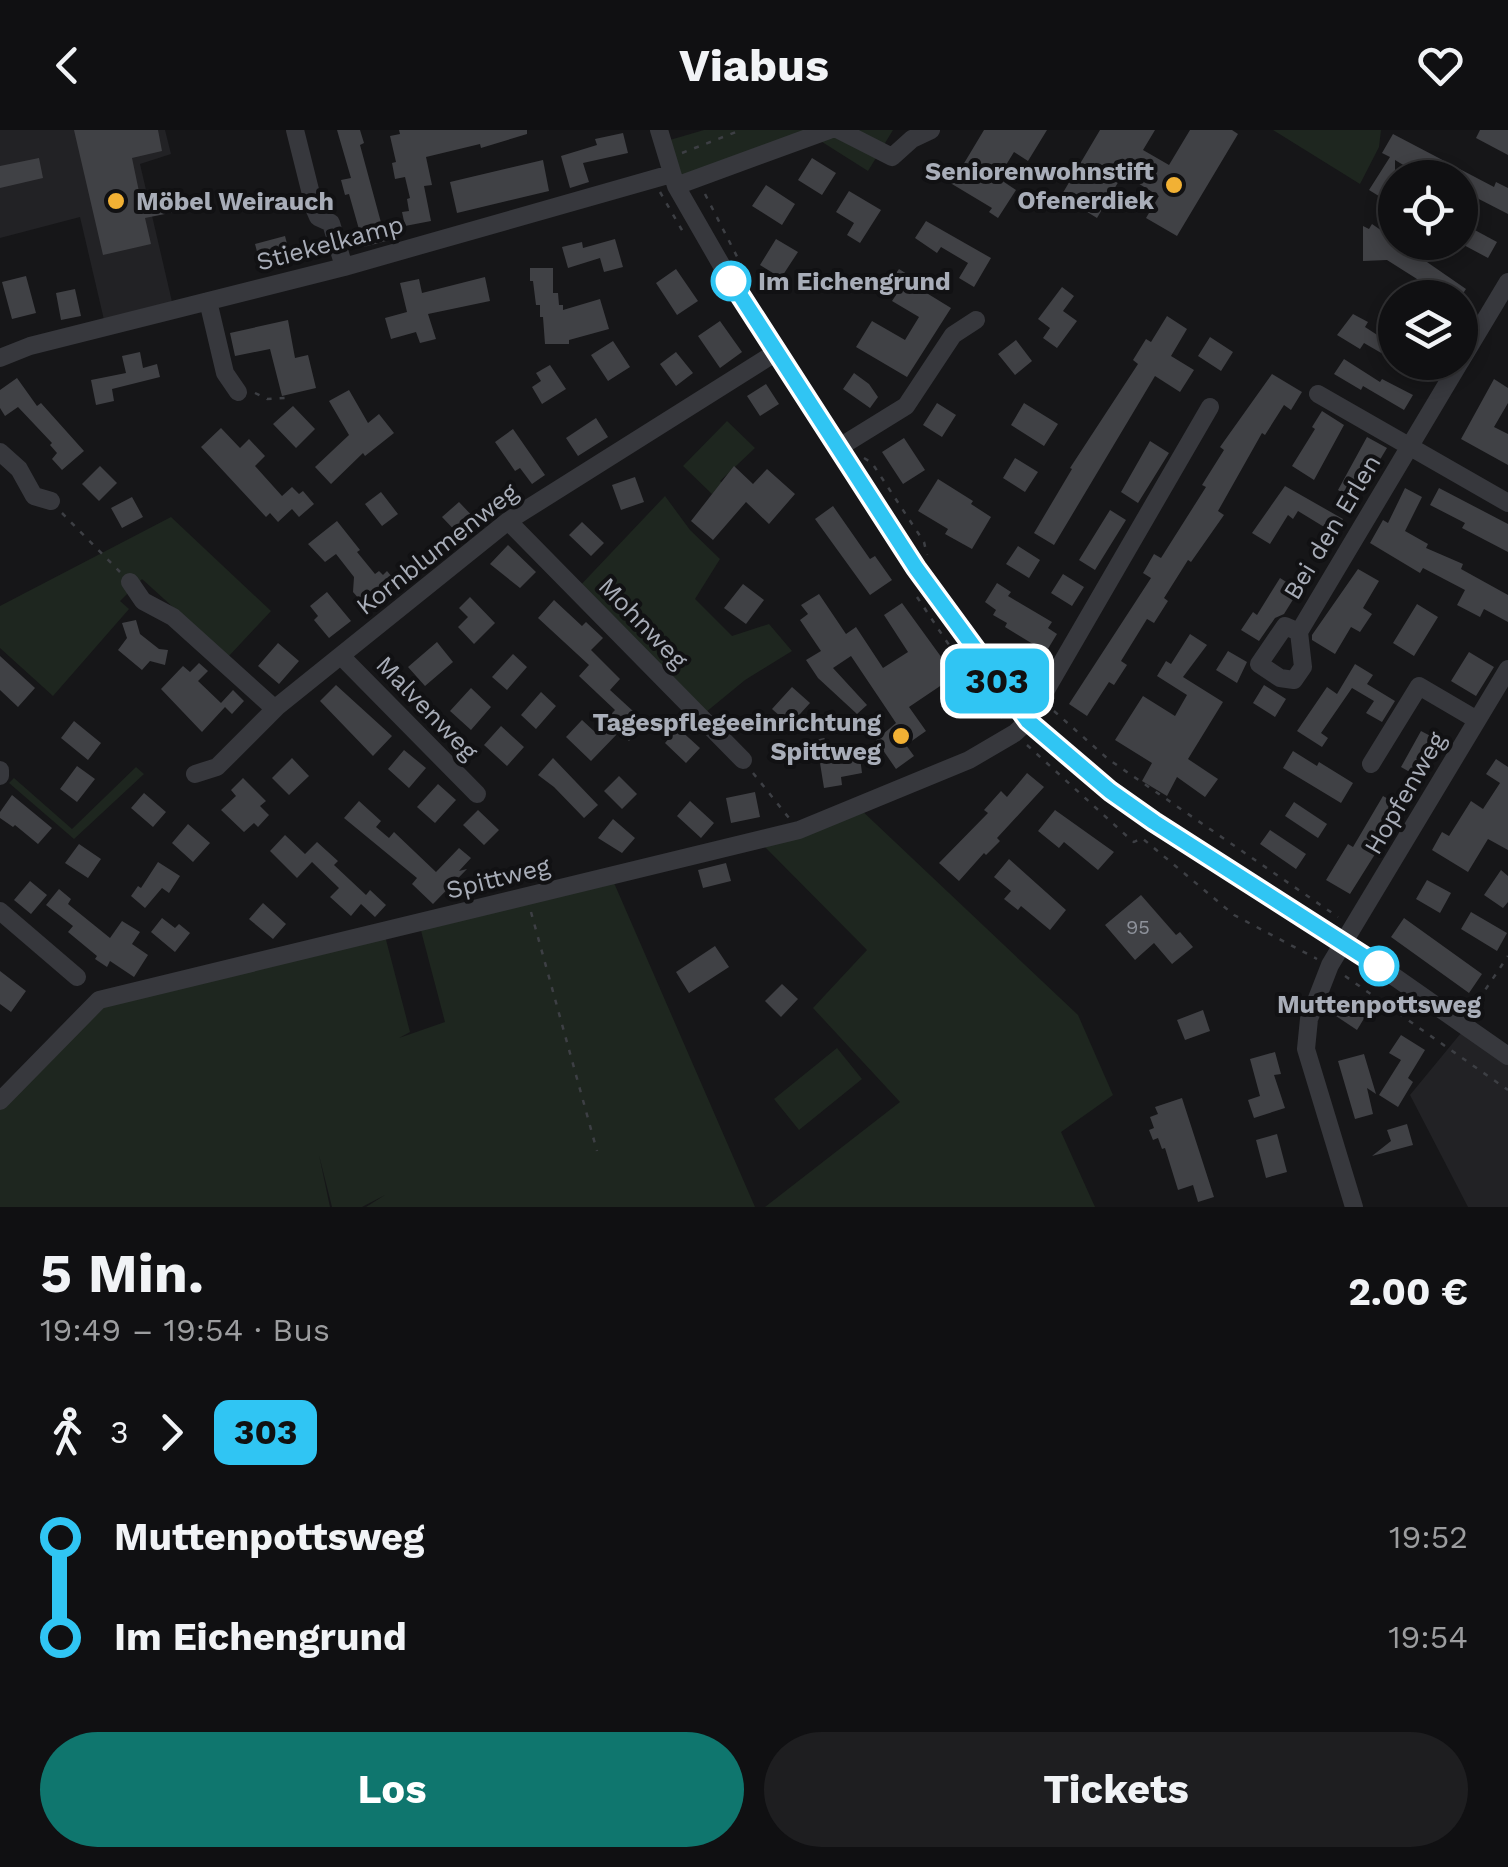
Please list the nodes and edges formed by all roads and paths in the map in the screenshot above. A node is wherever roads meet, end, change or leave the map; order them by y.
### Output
1 (296, 130) edge
2 (659, 130) edge
3 (741, 130) edge
4 (829, 130) edge
5 (839, 130) edge
6 (930, 130) edge
7 (912, 135) edge
8 (775, 139) edge
9 (685, 152) dead end
10 (697, 178) junction
11 (674, 180) junction
12 (344, 267) junction
13 (1508, 282) edge
14 (751, 284) dead end
15 (208, 301) junction
16 (976, 320) dead end
17 (1478, 332) edge
18 (778, 351) junction
19 (0, 358) edge
20 (1449, 380) edge
21 (244, 388) joint
22 (1318, 394) dead end
23 (286, 398) dead end
24 (1210, 406) dead end
25 (843, 445) junction
26 (1409, 448) junction
27 (0, 452) edge
28 (51, 501) joint
29 (1508, 504) edge
30 (508, 521) junction
31 (928, 560) dead end
32 (130, 582) joint
33 (1299, 632) junction
34 (988, 641) dead end
35 (341, 656) junction
36 (1508, 668) edge
37 (1294, 680) junction
38 (1041, 697) junction
39 (1300, 701) dead end
40 (275, 710) junction
41 (1477, 720) junction
42 (1028, 721) junction
43 (743, 760) joint
44 (1370, 764) dead end
45 (195, 774) dead end
46 (476, 794) dead end
47 (799, 830) junction
48 (527, 896) junction
49 (0, 911) edge
50 (1349, 935) junction
51 (1508, 956) edge
52 (1330, 965) junction
53 (78, 977) dead end
54 (1462, 1024) junction
55 (1508, 1056) edge
56 (1508, 1090) edge
57 (0, 1102) edge
58 (598, 1152) dead end
59 (1354, 1207) edge

1 - 12 street
2 - 11 street
3 - 9 path
4 - 8 street, Stiekelkamp
5 - 7 street
6 - 7 street
8 - 10 street, Stiekelkamp
10 - 11 street, Stiekelkamp
10 - 14 path
11 - 12 street, Stiekelkamp
11 - 18 street
12 - 15 street, Stiekelkamp
13 - 17 street, Bei den Erlen
15 - 19 street, Stiekelkamp
15 - 21 street
16 - 25 street
18 - 25 street
18 - 30 street, Kornblumenweg
20 - 26 street, Bei den Erlen
21 - 23 path
22 - 26 street
24 - 38 street
25 - 31 path
25 - 42 street
26 - 29 street
26 - 33 street, Bei den Erlen
27 - 28 street
28 - 32 path
30 - 35 street, Kornblumenweg
30 - 43 street, Mohnweg
32 - 40 street
33 - 37 street, Bei den Erlen
33 - 37 street, Bei den Erlen
34 - 38 path
35 - 40 street, Kornblumenweg
35 - 46 street, Malvenweg
36 - 41 street, Hopfenweg
37 - 39 street
38 - 42 street
38 - 50 path
40 - 45 street, Kornblumenweg
41 - 44 street
41 - 50 street, Hopfenweg
42 - 47 street, Spittweg
42 - 50 street
43 - 47 path
47 - 48 street, Spittweg
48 - 57 street, Spittweg
48 - 58 path
49 - 53 street
50 - 52 street
50 - 54 street
51 - 54 path
52 - 56 path
52 - 59 street
54 - 55 street

